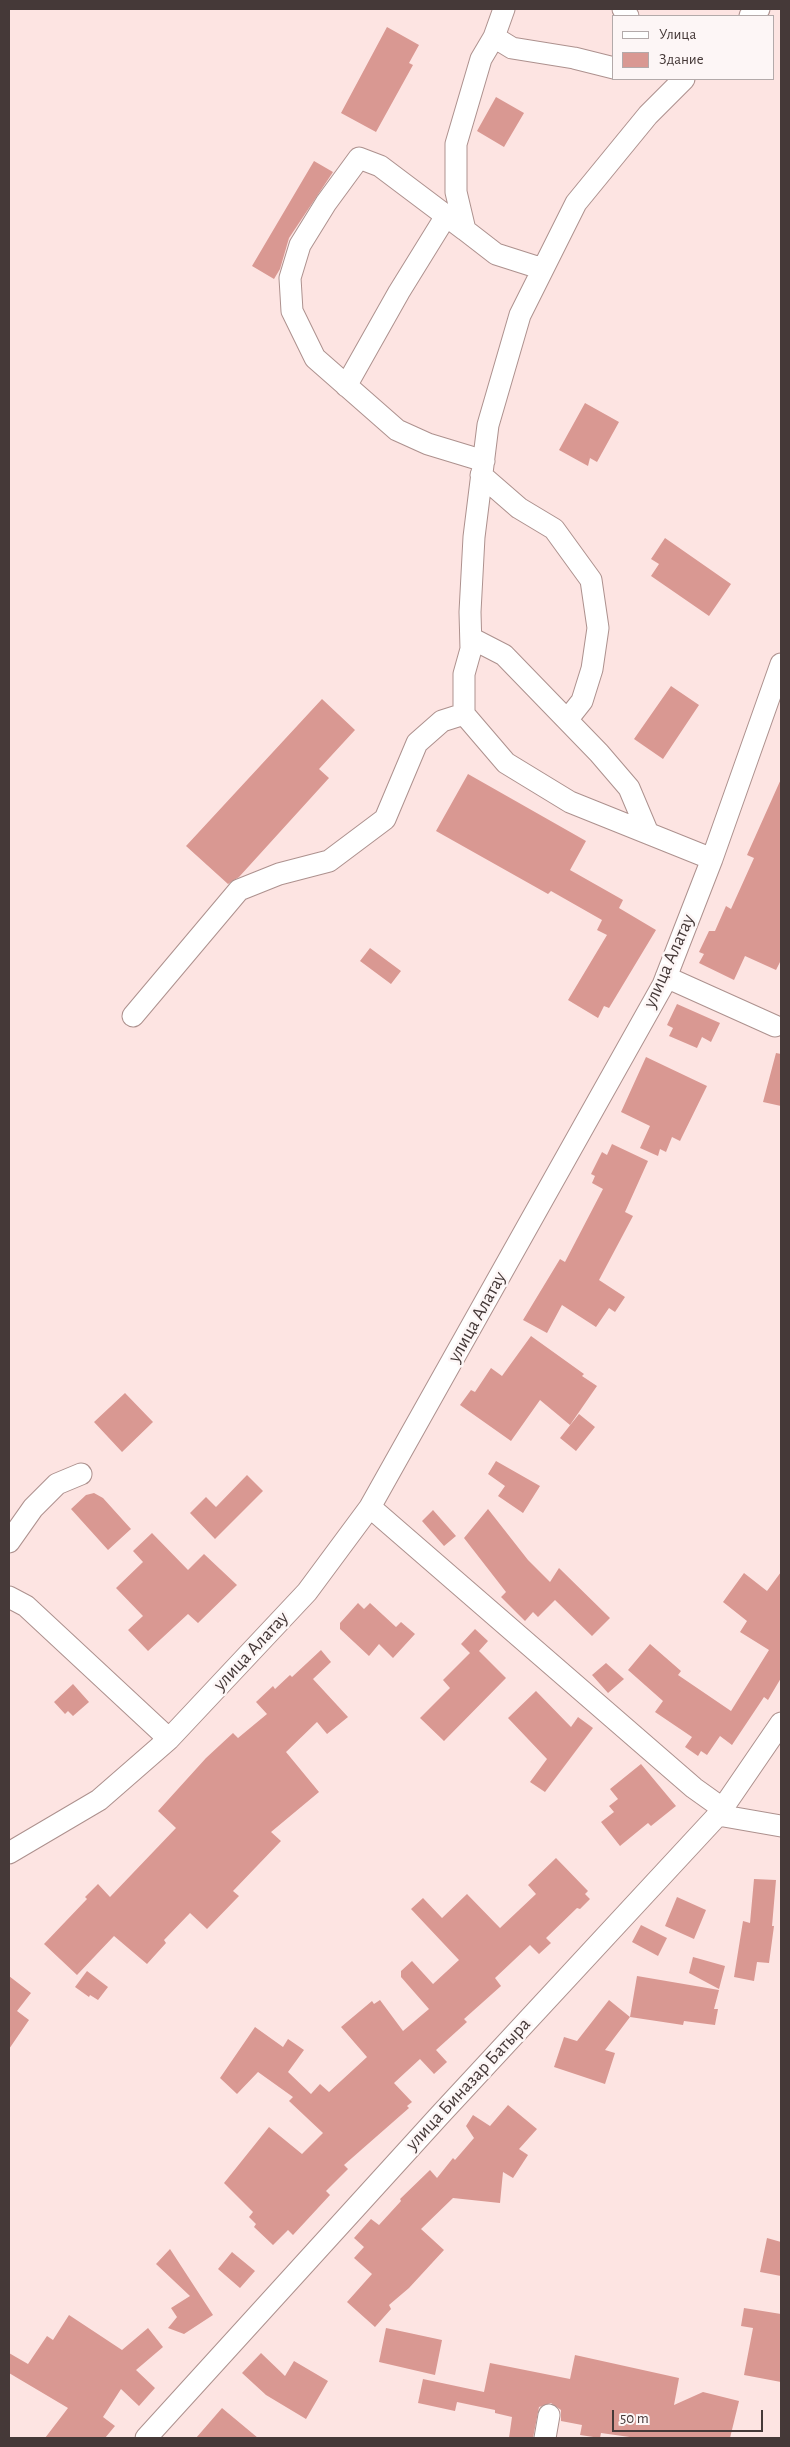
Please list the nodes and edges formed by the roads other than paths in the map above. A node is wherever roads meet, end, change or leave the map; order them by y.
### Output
1 (504, 9) edge
2 (494, 37) junction
3 (612, 68) edge
4 (683, 80) edge
5 (446, 216) junction
6 (466, 230) junction
7 (543, 269) junction
8 (346, 386) junction
9 (483, 468) junction
10 (471, 638) junction
11 (781, 664) edge
12 (464, 714) junction
13 (567, 720) junction
14 (648, 833) junction
15 (712, 859) junction
16 (666, 977) junction
17 (133, 1016) dead end
18 (775, 1026) dead end
19 (81, 1474) dead end
20 (370, 1508) junction
21 (9, 1542) edge
22 (9, 1596) edge
23 (781, 1722) edge
24 (169, 1739) junction
25 (720, 1811) junction
26 (781, 1826) edge
27 (9, 1853) edge
28 (549, 2415) dead end
29 (146, 2438) edge
30 (545, 2438) edge

1 - 2 street
2 - 3 street
2 - 6 street
4 - 7 street
5 - 6 street
5 - 8 street
5 - 8 street
6 - 7 street
7 - 9 street
8 - 9 street
9 - 10 street
9 - 13 street
10 - 12 street
10 - 13 street
11 - 15 street, улица Алатау
12 - 14 street
12 - 17 street
13 - 14 street
14 - 15 street
15 - 16 street, улица Алатау
16 - 18 street
16 - 20 street, улица Алатау
19 - 21 street
20 - 24 street, улица Алатау
20 - 25 street
22 - 24 street
23 - 25 street, улица Биназар Батыра
24 - 27 street, улица Алатау
25 - 26 street
25 - 29 street, улица Биназар Батыра
28 - 30 street

